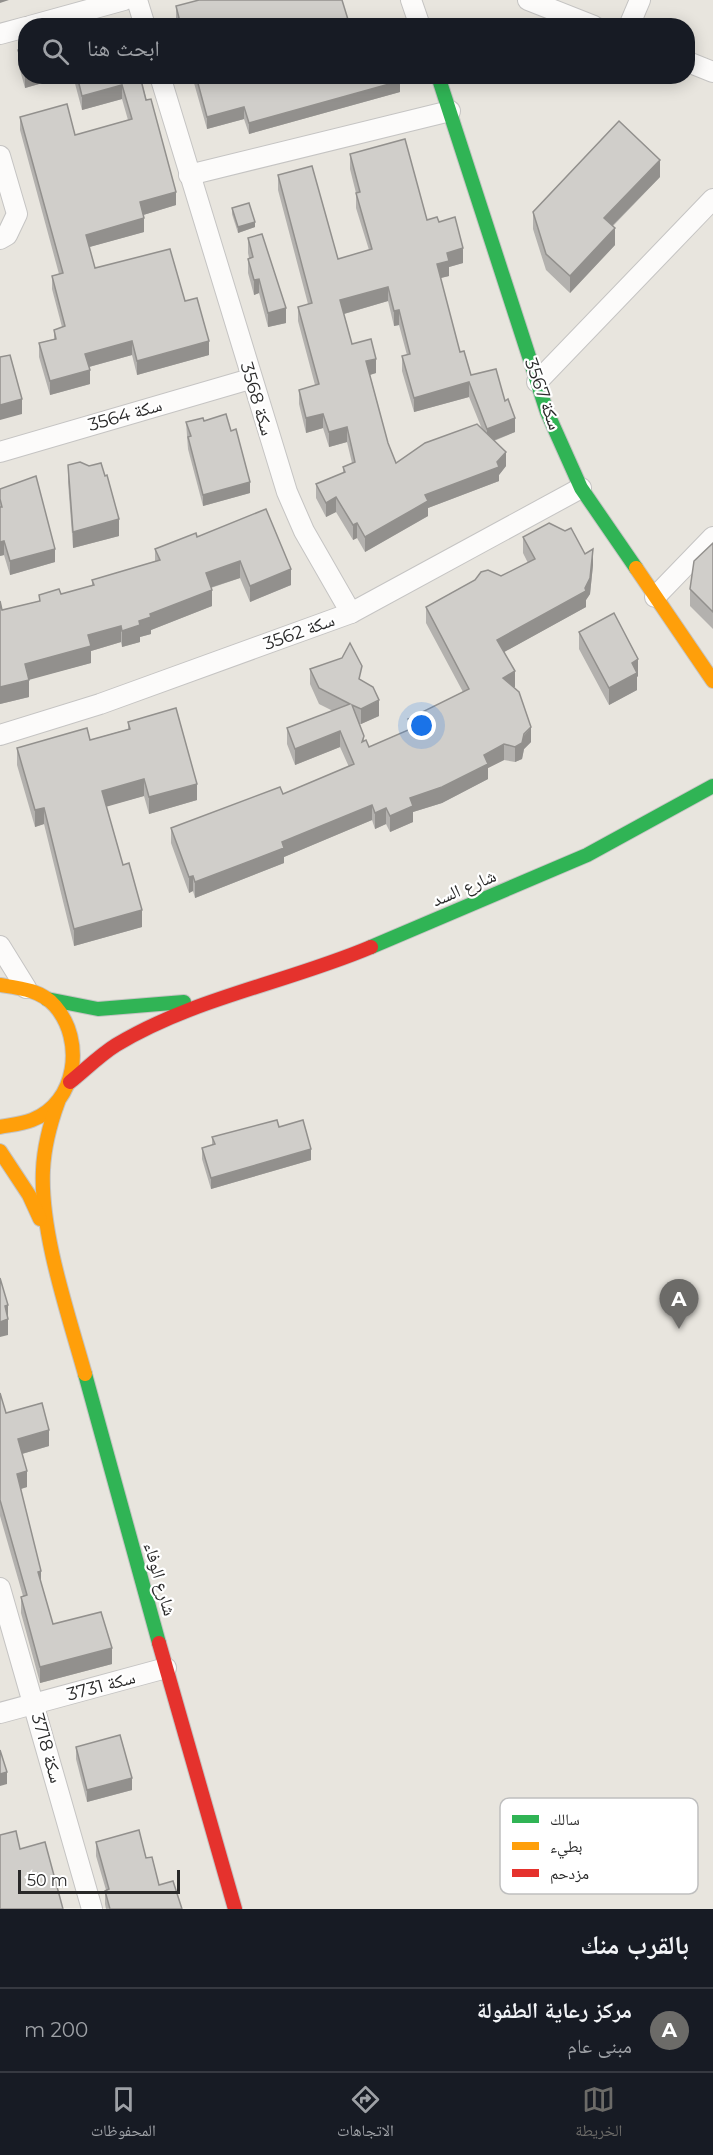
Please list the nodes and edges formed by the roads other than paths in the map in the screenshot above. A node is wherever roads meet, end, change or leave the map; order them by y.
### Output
1 (124, 0) edge
2 (137, 0) edge
3 (411, 0) edge
4 (528, 0) edge
5 (640, 0) edge
6 (59, 18) edge
7 (143, 18) edge
8 (417, 18) edge
9 (574, 18) edge
10 (632, 18) edge
11 (18, 29) edge
12 (0, 34) edge
13 (695, 65) edge
14 (713, 72) edge
15 (162, 84) edge
16 (441, 84) edge
17 (450, 111) junction
18 (0, 156) edge
19 (189, 175) junction
20 (713, 199) edge
21 (0, 239) edge
22 (250, 379) junction
23 (537, 382) junction
24 (0, 452) edge
25 (581, 488) junction
26 (713, 537) edge
27 (655, 597) junction
28 (351, 613) junction
29 (713, 681) edge
30 (0, 735) edge
31 (713, 786) edge
32 (0, 946) edge
33 (0, 986) edge
34 (26, 988) junction
35 (218, 997) junction
36 (46, 999) junction
37 (70, 1082) junction
38 (58, 1102) junction
39 (0, 1127) edge
40 (0, 1151) edge
41 (55, 1257) junction
42 (0, 1588) edge
43 (166, 1668) junction
44 (34, 1704) junction
45 (0, 1713) edge
46 (92, 1909) edge
47 (235, 1909) edge

1 - 6 street
2 - 7 street
3 - 8 street
4 - 9 street
5 - 10 street
11 - 12 street
13 - 14 street
15 - 19 street, سكة 3568
16 - 17 street, سكة 3567
17 - 19 street
17 - 23 street, سكة 3567
18 - 21 street
19 - 22 street, سكة 3568
20 - 23 street
22 - 24 street, سكة 3564
22 - 28 street, سكة 3568
23 - 25 street, سكة 3567
25 - 27 street, سكة 3567
25 - 28 street, سكة 3562
26 - 27 street
27 - 29 street, سكة 3567
28 - 30 street, سكة 3562
31 - 35 street, شارع السد
32 - 34 street
33 - 34 street
34 - 36 street
35 - 36 street, شارع السد
35 - 37 street, شارع السد
36 - 37 street
37 - 38 street
38 - 39 street
38 - 41 street, شارع الوفاء
40 - 41 street, شارع الوفاء
41 - 43 street, شارع الوفاء
42 - 44 street, سكة 3718
43 - 44 street, سكة 3731
43 - 47 street, شارع الوفاء
44 - 45 street, سكة 3731
44 - 46 street, سكة 3718

